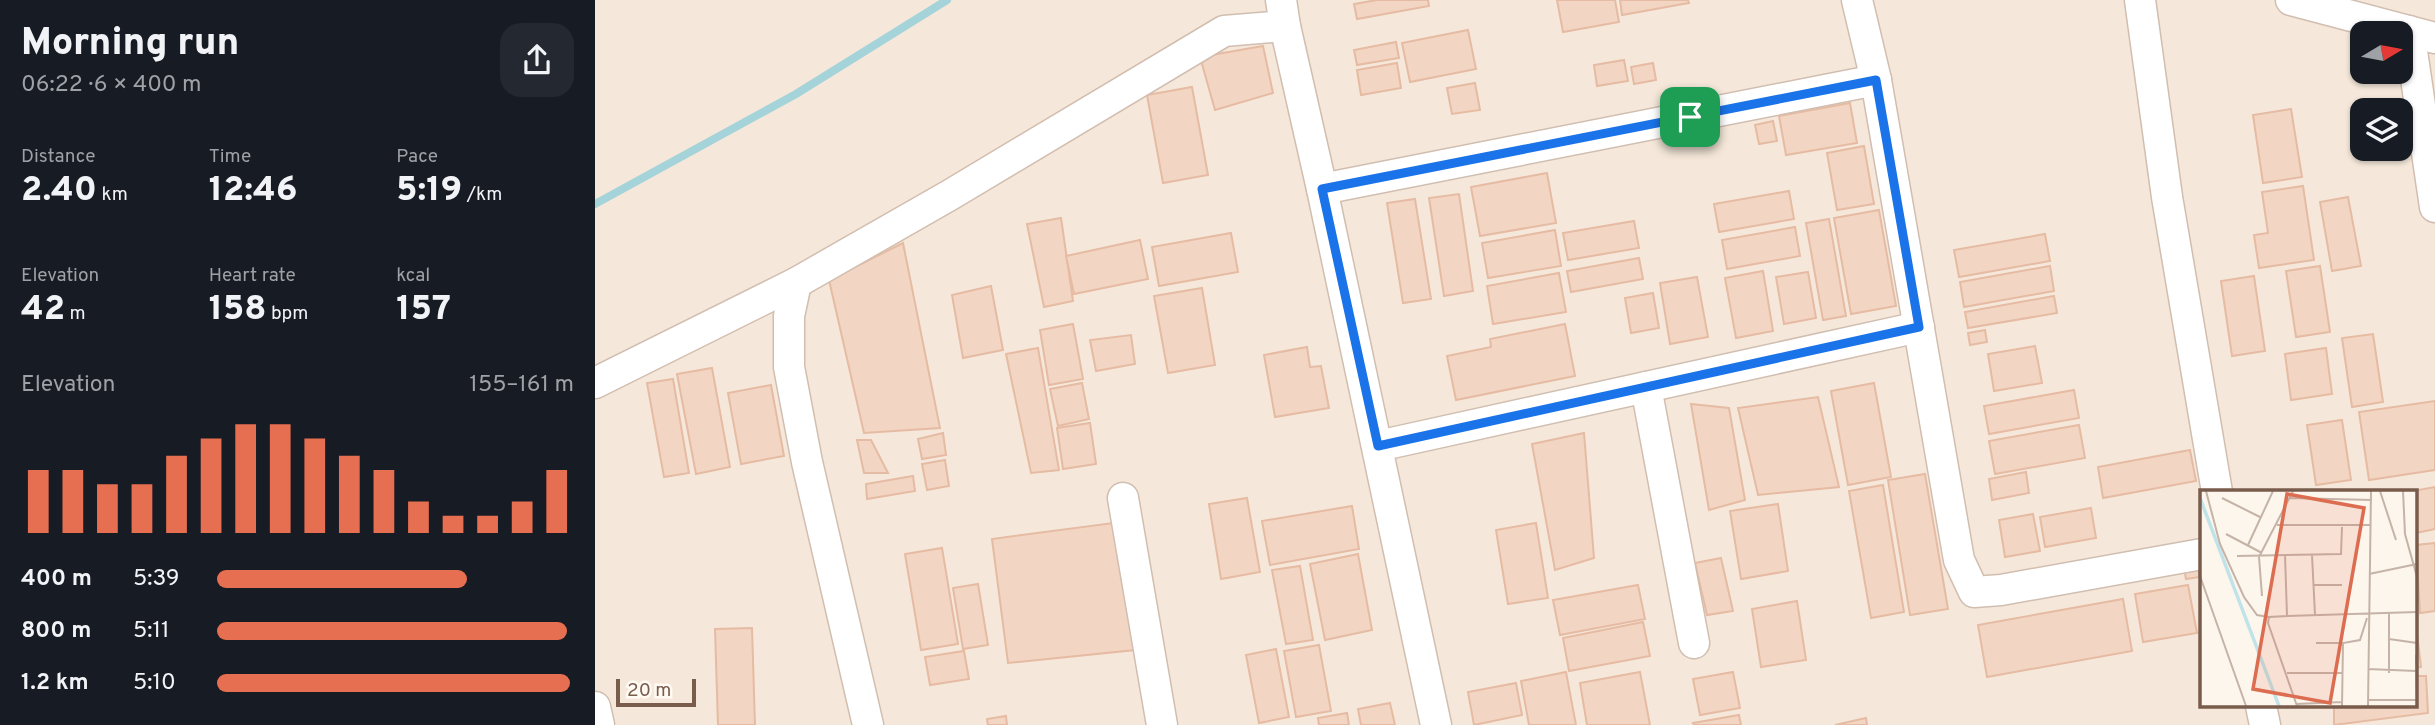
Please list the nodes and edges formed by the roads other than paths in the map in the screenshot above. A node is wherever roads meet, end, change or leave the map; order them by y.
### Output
1 (1857, 0) edge
2 (2140, 0) edge
3 (2291, 0) edge
4 (1283, 13) edge
5 (2422, 34) edge
6 (1876, 80) junction
7 (1322, 189) junction
8 (2435, 206) edge
9 (796, 283) junction
10 (1919, 327) junction
11 (595, 383) edge
12 (1646, 387) junction
13 (1378, 446) junction
14 (2217, 490) edge
15 (1123, 498) dead end
16 (2200, 554) edge
17 (1694, 643) dead end
18 (595, 707) edge
19 (599, 725) edge
20 (868, 725) edge
21 (1162, 725) edge
22 (1436, 725) edge

1 - 6 street
2 - 14 street
3 - 5 street
4 - 7 street
4 - 9 street
5 - 8 street
6 - 7 street
6 - 10 street
7 - 13 street
9 - 11 street
9 - 20 street
10 - 12 street
10 - 16 street
12 - 13 street
12 - 17 street
13 - 22 street
15 - 21 street
18 - 19 street

